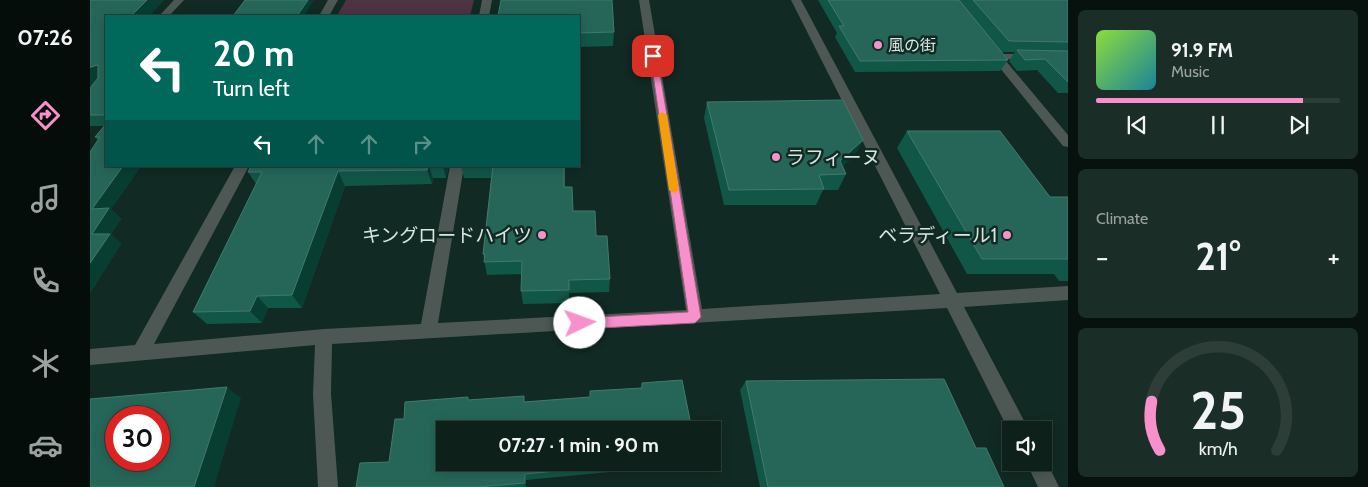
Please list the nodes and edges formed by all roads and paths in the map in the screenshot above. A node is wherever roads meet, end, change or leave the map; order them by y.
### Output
1 (179, 0) edge
2 (333, 0) edge
3 (487, 0) edge
4 (644, 0) edge
5 (796, 0) edge
6 (165, 15) edge
7 (325, 15) edge
8 (484, 15) edge
9 (986, 43) edge
10 (1068, 57) edge
11 (998, 58) junction
12 (1068, 143) edge
13 (241, 167) edge
14 (457, 167) edge
15 (1068, 293) edge
16 (952, 299) junction
17 (695, 317) junction
18 (428, 331) junction
19 (324, 337) junction
20 (140, 353) junction
21 (90, 357) edge
22 (1014, 421) edge
23 (1041, 471) edge
24 (328, 487) edge
25 (1049, 487) edge

1 - 6 street
2 - 7 street
3 - 8 street
4 - 17 street
5 - 16 street
9 - 11 street
10 - 11 street
11 - 12 street
13 - 20 street
14 - 18 street
15 - 16 street
16 - 17 street
16 - 22 street
17 - 18 street
18 - 19 street
19 - 20 street
19 - 24 street
20 - 21 street
23 - 25 street

